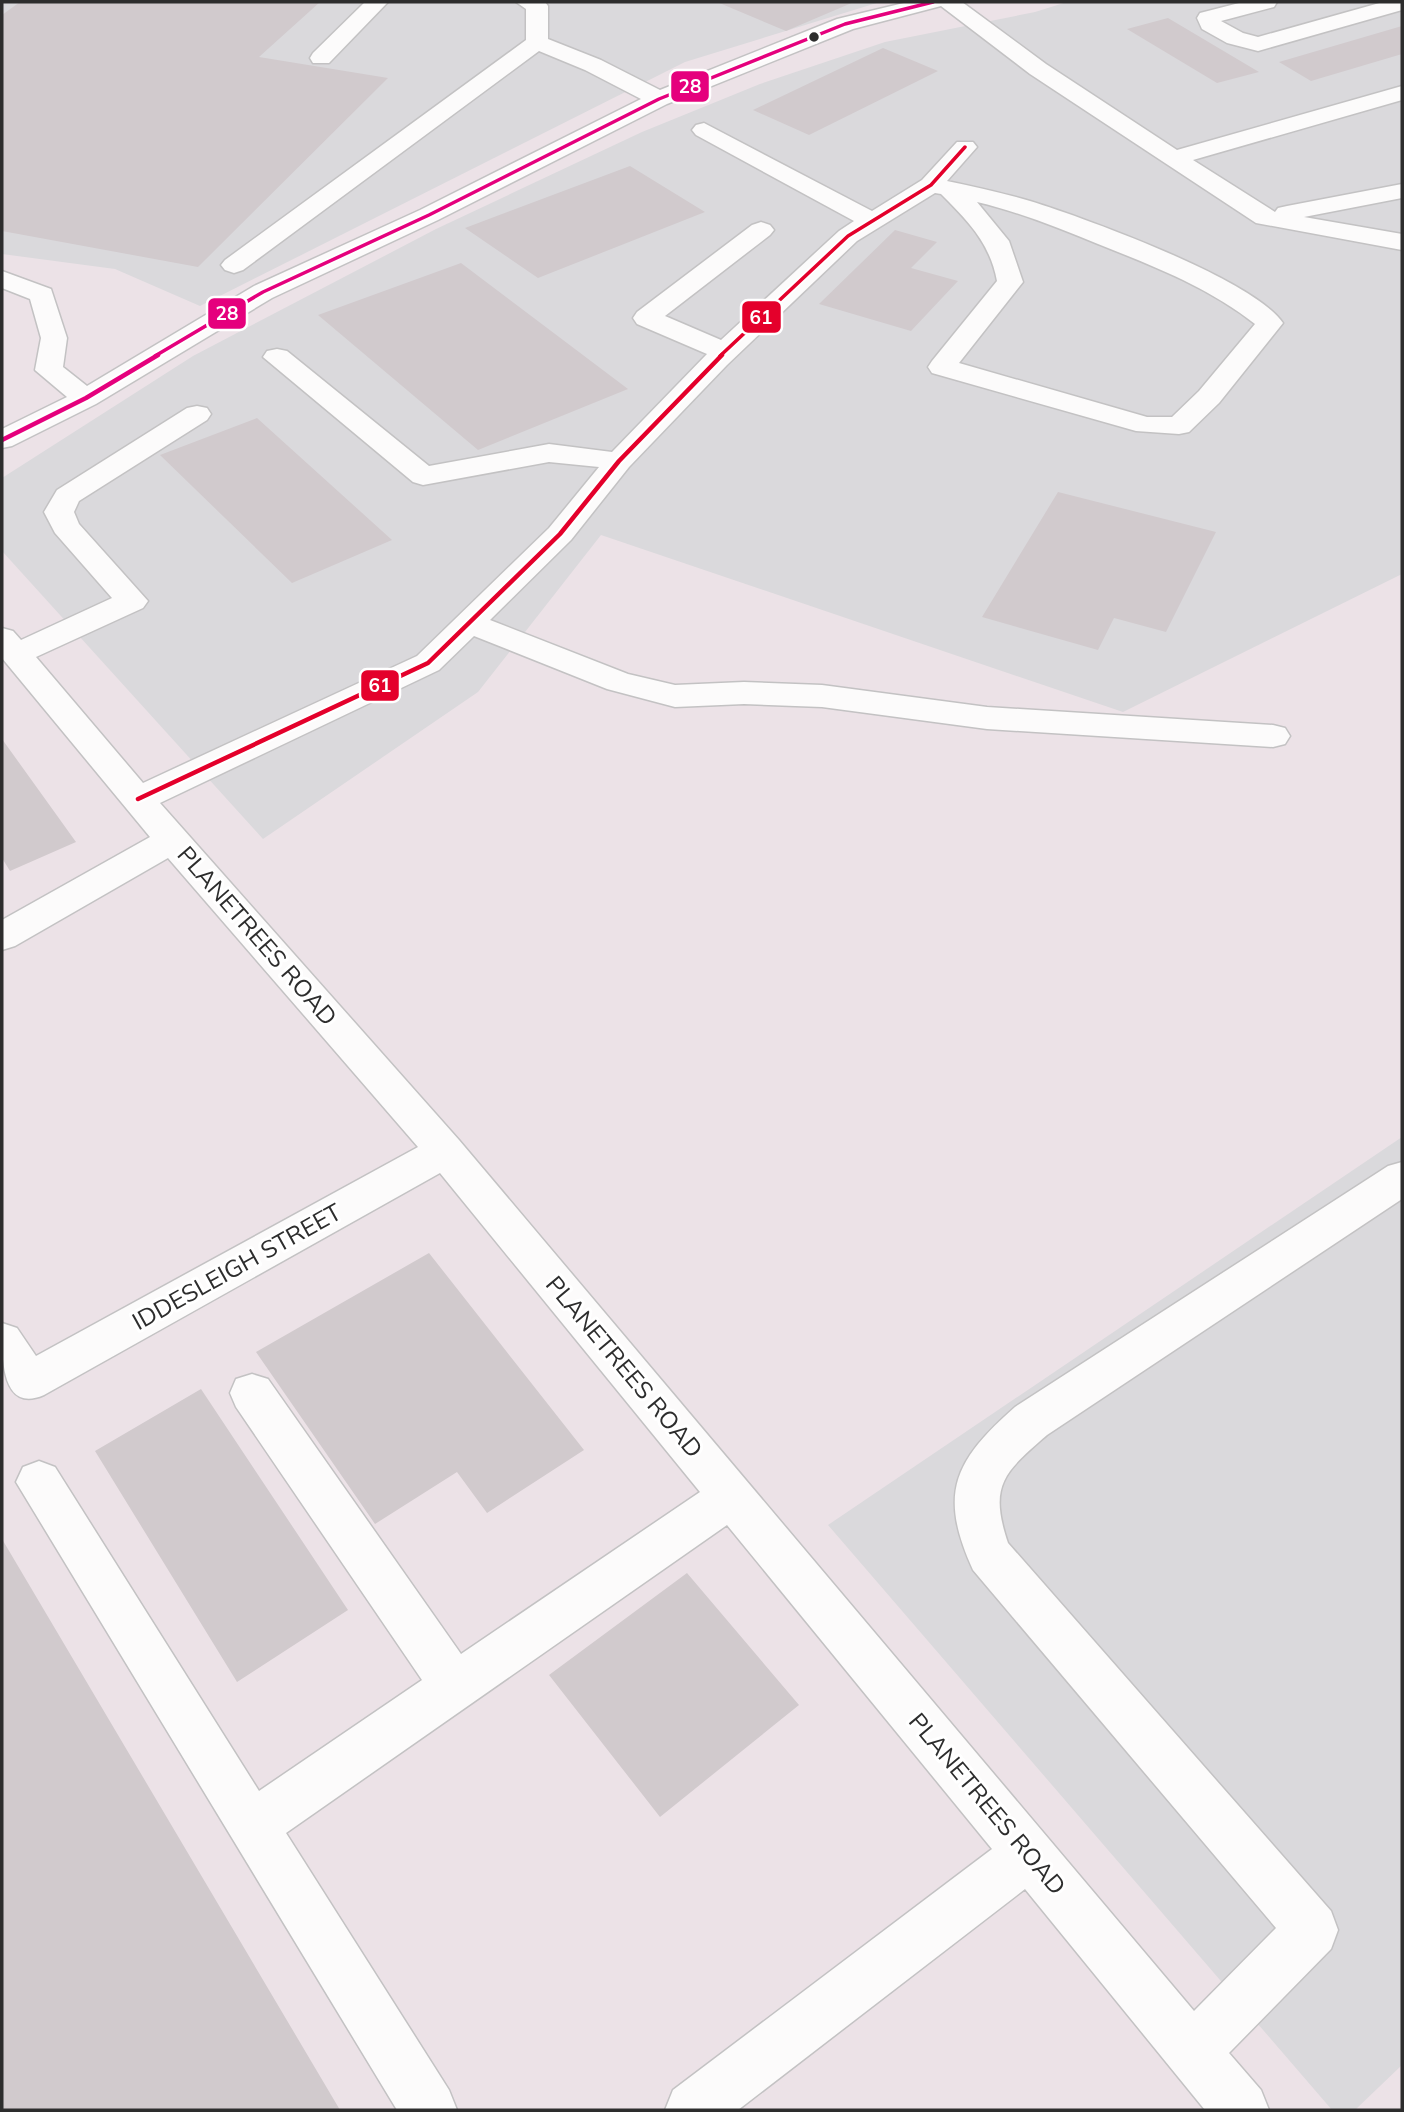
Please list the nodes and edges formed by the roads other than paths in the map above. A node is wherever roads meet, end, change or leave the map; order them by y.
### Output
1 (377, 2) edge
2 (527, 2) edge
3 (933, 2) edge
4 (949, 2) edge
5 (1266, 2) edge
6 (1402, 3) edge
7 (537, 42) junction
8 (321, 58) dead end
9 (1402, 93) edge
10 (659, 99) junction
11 (704, 130) dead end
12 (965, 147) dead end
13 (1174, 158) junction
14 (940, 187) junction
15 (1402, 191) edge
16 (1265, 218) junction
17 (873, 221) junction
18 (761, 230) dead end
19 (1402, 242) edge
20 (234, 265) dead end
21 (2, 279) edge
22 (725, 352) junction
23 (277, 357) dead end
24 (86, 398) junction
25 (197, 414) dead end
26 (2, 440) edge
27 (619, 461) junction
28 (469, 623) junction
29 (9, 646) edge
30 (1273, 736) dead end
31 (138, 799) junction
32 (173, 840) junction
33 (2, 937) edge
34 (445, 1152) junction
35 (1402, 1178) edge
36 (2, 1342) edge
37 (252, 1393) dead end
38 (39, 1482) dead end
39 (731, 1496) junction
40 (455, 1686) junction
41 (252, 1826) junction
42 (1028, 1854) junction
43 (1192, 2051) junction
44 (1239, 2108) edge
45 (429, 2110) edge
46 (693, 2110) edge

1 - 8 street
2 - 7 street
3 - 10 street
4 - 13 street
5 - 6 street
7 - 10 street
7 - 20 street
9 - 13 street
10 - 24 street
11 - 17 street
12 - 14 street
13 - 16 street
14 - 14 street
14 - 17 street
15 - 16 street
16 - 19 street
17 - 22 street
18 - 22 street
21 - 24 street
22 - 27 street
23 - 27 street
24 - 26 street
25 - 29 street
27 - 28 street
28 - 30 street
28 - 31 street
29 - 31 street, PLANETREES ROAD
31 - 32 street, PLANETREES ROAD
32 - 33 street
32 - 34 street, PLANETREES ROAD
34 - 36 street, IDDESLEIGH STREET
34 - 39 street, PLANETREES ROAD
35 - 43 street
37 - 40 street
38 - 41 street
39 - 40 street
39 - 42 street, PLANETREES ROAD
40 - 41 street
41 - 45 street
42 - 43 street, PLANETREES ROAD
42 - 46 street
43 - 44 street, PLANETREES ROAD

